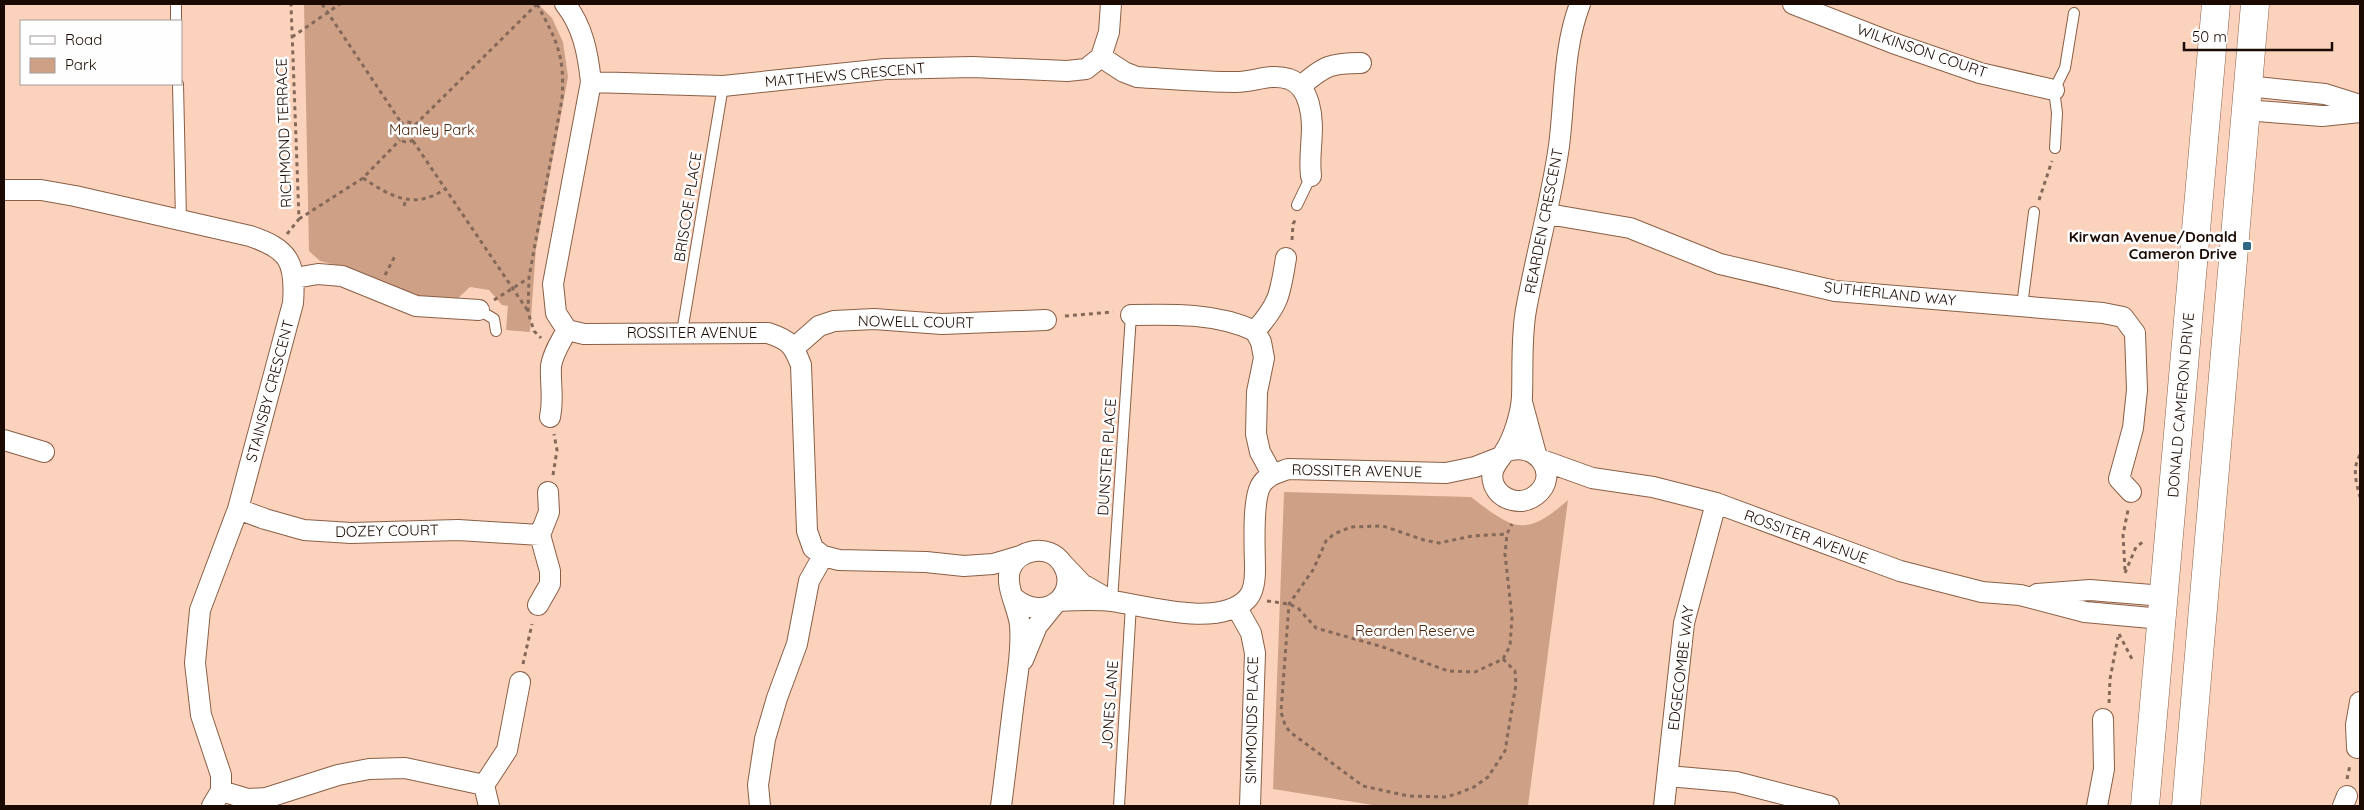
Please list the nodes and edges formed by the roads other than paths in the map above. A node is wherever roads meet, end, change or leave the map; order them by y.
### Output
1 (176, 4) edge
2 (565, 4) edge
3 (1110, 4) edge
4 (1562, 4) edge
5 (1580, 4) edge
6 (1792, 4) edge
7 (2216, 4) edge
8 (2255, 4) edge
9 (2074, 13) dead end
10 (176, 20) edge
11 (1570, 40) junction
12 (1101, 57) junction
13 (1361, 63) dead end
14 (590, 82) junction
15 (178, 85) edge
16 (723, 86) junction
17 (1301, 86) junction
18 (2054, 90) junction
19 (2208, 95) junction
20 (2246, 98) junction
21 (2360, 105) edge
22 (2360, 112) edge
23 (2055, 148) road end
24 (1311, 176) joint
25 (4, 190) edge
26 (1296, 205) road end
27 (2034, 212) road end
28 (1548, 214) junction
29 (182, 220) junction
30 (1286, 258) road end
31 (295, 278) junction
32 (2022, 306) junction
33 (479, 310) joint
34 (1131, 315) joint
35 (1046, 320) road end
36 (567, 330) junction
37 (496, 331) dead end
38 (1255, 331) junction
39 (682, 332) junction
40 (794, 348) junction
41 (1522, 402) junction
42 (550, 417) road end
43 (4, 440) edge
44 (44, 452) dead end
45 (1502, 455) junction
46 (1539, 457) junction
47 (1446, 473) junction
48 (1272, 474) junction
49 (1592, 478) junction
50 (548, 492) road end
51 (1499, 492) junction
52 (2131, 492) road end
53 (1536, 495) junction
54 (1716, 504) junction
55 (238, 509) junction
56 (540, 535) junction
57 (823, 556) junction
58 (1020, 556) junction
59 (1062, 562) junction
60 (964, 566) junction
61 (1013, 596) junction
62 (1056, 602) junction
63 (1122, 603) junction
64 (1243, 603) junction
65 (538, 605) road end
66 (2163, 607) junction
67 (2203, 611) junction
68 (1017, 674) junction
69 (520, 682) road end
70 (2360, 702) edge
71 (2103, 719) road end
72 (2357, 748) road end
73 (1668, 776) junction
74 (484, 785) junction
75 (216, 799) edge
76 (490, 806) edge
77 (760, 806) edge
78 (1002, 806) edge
79 (1119, 806) edge
80 (1250, 806) edge
81 (1664, 806) edge
82 (1829, 806) edge
83 (2097, 806) edge
84 (2145, 806) edge
85 (2186, 806) edge

1 - 10 lane
2 - 14 street
3 - 12 street
4 - 11 street, REARDEN CRESCENT
5 - 11 street, REARDEN CRESCENT
6 - 18 street, WILKINSON COURT
7 - 19 street, DONALD CAMERON DRIVE
8 - 20 street
9 - 18 lane
11 - 28 street, REARDEN CRESCENT
12 - 16 street, MATTHEWS CRESCENT
12 - 17 street
13 - 17 street
14 - 16 street, MATTHEWS CRESCENT
14 - 36 street
15 - 29 lane
16 - 39 lane, BRISCOE PLACE
17 - 24 street
18 - 23 lane
19 - 20 street
19 - 66 street, DONALD CAMERON DRIVE
20 - 21 street
20 - 22 street
20 - 67 street
24 - 26 lane
25 - 29 street, STAINSBY CRESCENT
27 - 32 lane
28 - 32 street, SUTHERLAND WAY
28 - 41 street, REARDEN CRESCENT
29 - 31 street, STAINSBY CRESCENT
30 - 38 street
31 - 33 street
31 - 55 street, STAINSBY CRESCENT
32 - 52 street, SUTHERLAND WAY
33 - 37 lane
34 - 38 street
34 - 63 lane, DUNSTER PLACE
35 - 40 street, NOWELL COURT
36 - 39 street, ROSSITER AVENUE
36 - 42 street
38 - 48 street
39 - 40 street, ROSSITER AVENUE
40 - 57 street
41 - 45 street, REARDEN CRESCENT
41 - 46 street, REARDEN CRESCENT
43 - 44 street
45 - 46 street
45 - 47 street, ROSSITER AVENUE
45 - 51 street
46 - 49 street, ROSSITER AVENUE
46 - 53 street
47 - 48 street, ROSSITER AVENUE
47 - 51 street, ROSSITER AVENUE
48 - 64 street, ROSSITER AVENUE
49 - 53 street, ROSSITER AVENUE
49 - 54 street, ROSSITER AVENUE
50 - 56 street
51 - 53 street
54 - 66 street, ROSSITER AVENUE
54 - 73 street, EDGECOMBE WAY
55 - 56 street, DOZEY COURT
55 - 75 street, STAINSBY CRESCENT
56 - 65 street
57 - 60 street
57 - 77 street
58 - 59 street
58 - 60 street
58 - 61 street
59 - 62 street
59 - 63 street
60 - 61 street
61 - 62 street
61 - 68 street
62 - 63 street
62 - 68 street
63 - 64 street
63 - 79 lane, JONES LANE
64 - 80 street, SIMMONDS PLACE
66 - 67 street, ROSSITER AVENUE
66 - 84 street, DONALD CAMERON DRIVE
67 - 85 street
68 - 78 street
69 - 74 street
70 - 72 street
71 - 83 street
73 - 81 street, EDGECOMBE WAY
73 - 82 street
74 - 75 street
74 - 76 street

